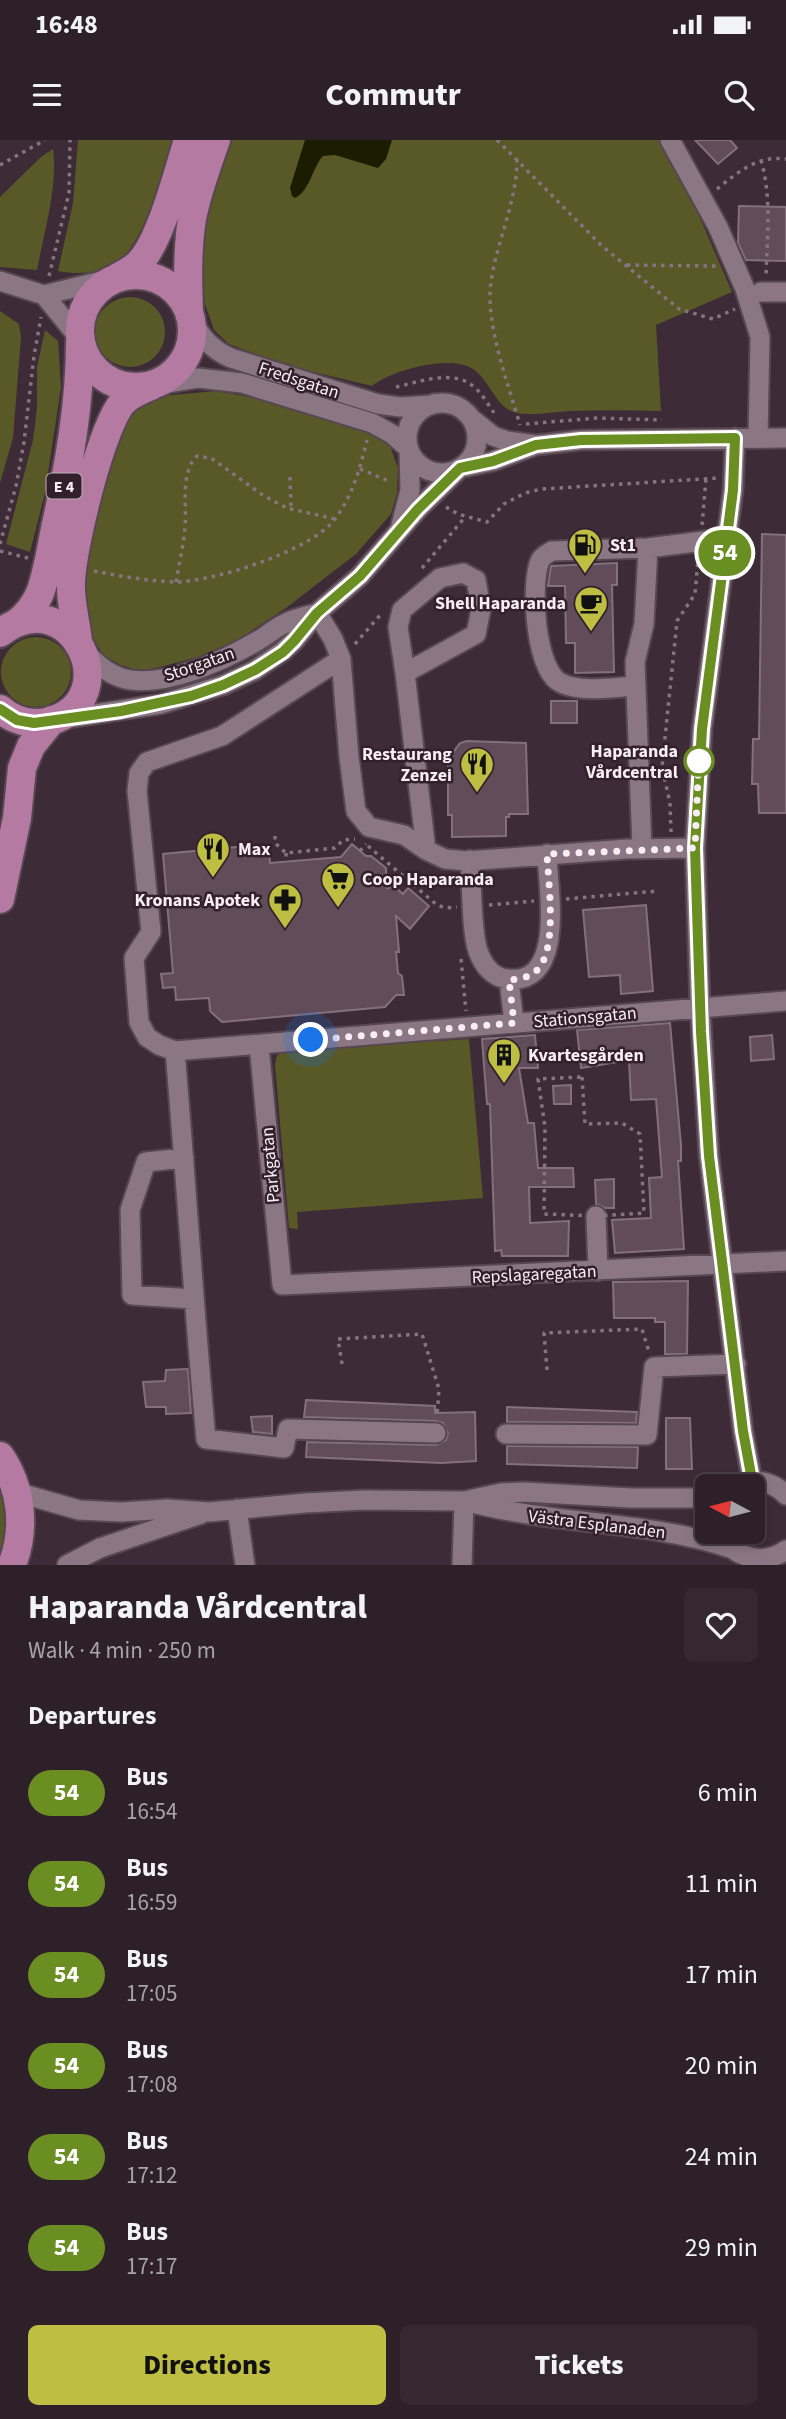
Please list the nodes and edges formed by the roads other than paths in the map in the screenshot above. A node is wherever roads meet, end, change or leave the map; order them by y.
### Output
1 (188, 140) edge
2 (216, 140) edge
3 (670, 140) edge
4 (118, 277) junction
5 (0, 281) edge
6 (786, 292) edge
7 (44, 295) junction
8 (758, 296) junction
9 (189, 313) junction
10 (80, 339) junction
11 (155, 385) junction
12 (431, 405) junction
13 (472, 420) junction
14 (735, 438) junction
15 (758, 438) junction
16 (786, 438) edge
17 (536, 445) junction
18 (409, 449) junction
19 (460, 468) junction
20 (400, 529) junction
21 (727, 538) junction
22 (648, 548) junction
23 (317, 613) junction
24 (8, 628) edge
25 (81, 645) junction
26 (341, 659) junction
27 (405, 673) junction
28 (636, 686) junction
29 (0, 709) edge
30 (52, 720) junction
31 (695, 848) junction
32 (642, 849) junction
33 (426, 850) junction
34 (547, 854) junction
35 (470, 860) junction
36 (0, 899) edge
37 (509, 980) junction
38 (786, 1001) edge
39 (700, 1007) junction
40 (514, 1023) junction
41 (259, 1045) junction
42 (174, 1051) junction
43 (184, 1158) junction
44 (596, 1216) road end
45 (786, 1261) edge
46 (724, 1265) junction
47 (598, 1271) junction
48 (282, 1285) joint
49 (192, 1298) junction
50 (736, 1364) junction
51 (436, 1433) road end
52 (506, 1434) dead end
53 (0, 1456) edge
54 (742, 1474) edge
55 (765, 1483) edge
56 (16, 1492) junction
57 (784, 1492) edge
58 (695, 1498) edge
59 (464, 1501) junction
60 (237, 1508) junction
61 (209, 1512) junction
62 (736, 1550) edge
63 (786, 1552) edge
64 (12, 1565) edge
65 (67, 1565) edge
66 (245, 1565) edge
67 (462, 1565) edge
68 (780, 1565) edge

1 - 4 highway, E 4
2 - 9 highway, E 4
3 - 8 street
4 - 7 street
4 - 9 highway
4 - 10 highway, E 4
5 - 7 street
6 - 8 street
7 - 10 street
8 - 15 street
9 - 11 highway, E 4
9 - 12 street, Fredsgatan
10 - 11 highway
10 - 24 highway, E 4
11 - 18 street, Fredsgatan
11 - 25 highway, E 4
12 - 13 street
12 - 18 street, Storgatan
13 - 17 street
13 - 19 street, Storgatan
14 - 15 street
14 - 17 street
14 - 21 street
15 - 16 street
17 - 19 street
18 - 19 street
18 - 20 street, Storgatan
19 - 20 street, Storgatan
20 - 23 street, Storgatan
21 - 22 street
21 - 31 street
22 - 28 street
22 - 28 street
23 - 25 street, Storgatan
23 - 26 street
23 - 30 street, Storgatan
24 - 25 highway, E 4
25 - 30 highway, E 4
26 - 33 street
26 - 42 street
27 - 27 street
27 - 33 street
28 - 32 street
29 - 30 highway
30 - 36 highway, E 4
31 - 32 street
31 - 39 street
32 - 34 street
33 - 35 street
34 - 35 street
34 - 37 street
35 - 37 street
37 - 40 street
38 - 39 street, Stationsgatan
39 - 40 street, Stationsgatan
39 - 46 street
40 - 41 street, Stationsgatan
41 - 42 street, Stationsgatan
41 - 48 street, Parkgatan
42 - 43 street
43 - 49 street
43 - 49 street
44 - 47 street
45 - 46 street, Repslagaregatan
46 - 47 street, Repslagaregatan
46 - 50 street
47 - 48 street, Repslagaregatan
49 - 51 street
50 - 52 street
50 - 54 street
53 - 56 highway
55 - 57 street
56 - 61 street, Västra Esplanaden
56 - 64 highway
58 - 59 street, Västra Esplanaden
59 - 60 street, Västra Esplanaden
59 - 62 street, Västra Esplanaden
59 - 67 street
60 - 61 street, Västra Esplanaden
60 - 66 street
61 - 65 street, Västra Esplanaden
62 - 63 street, Västra Esplanaden
63 - 68 street

